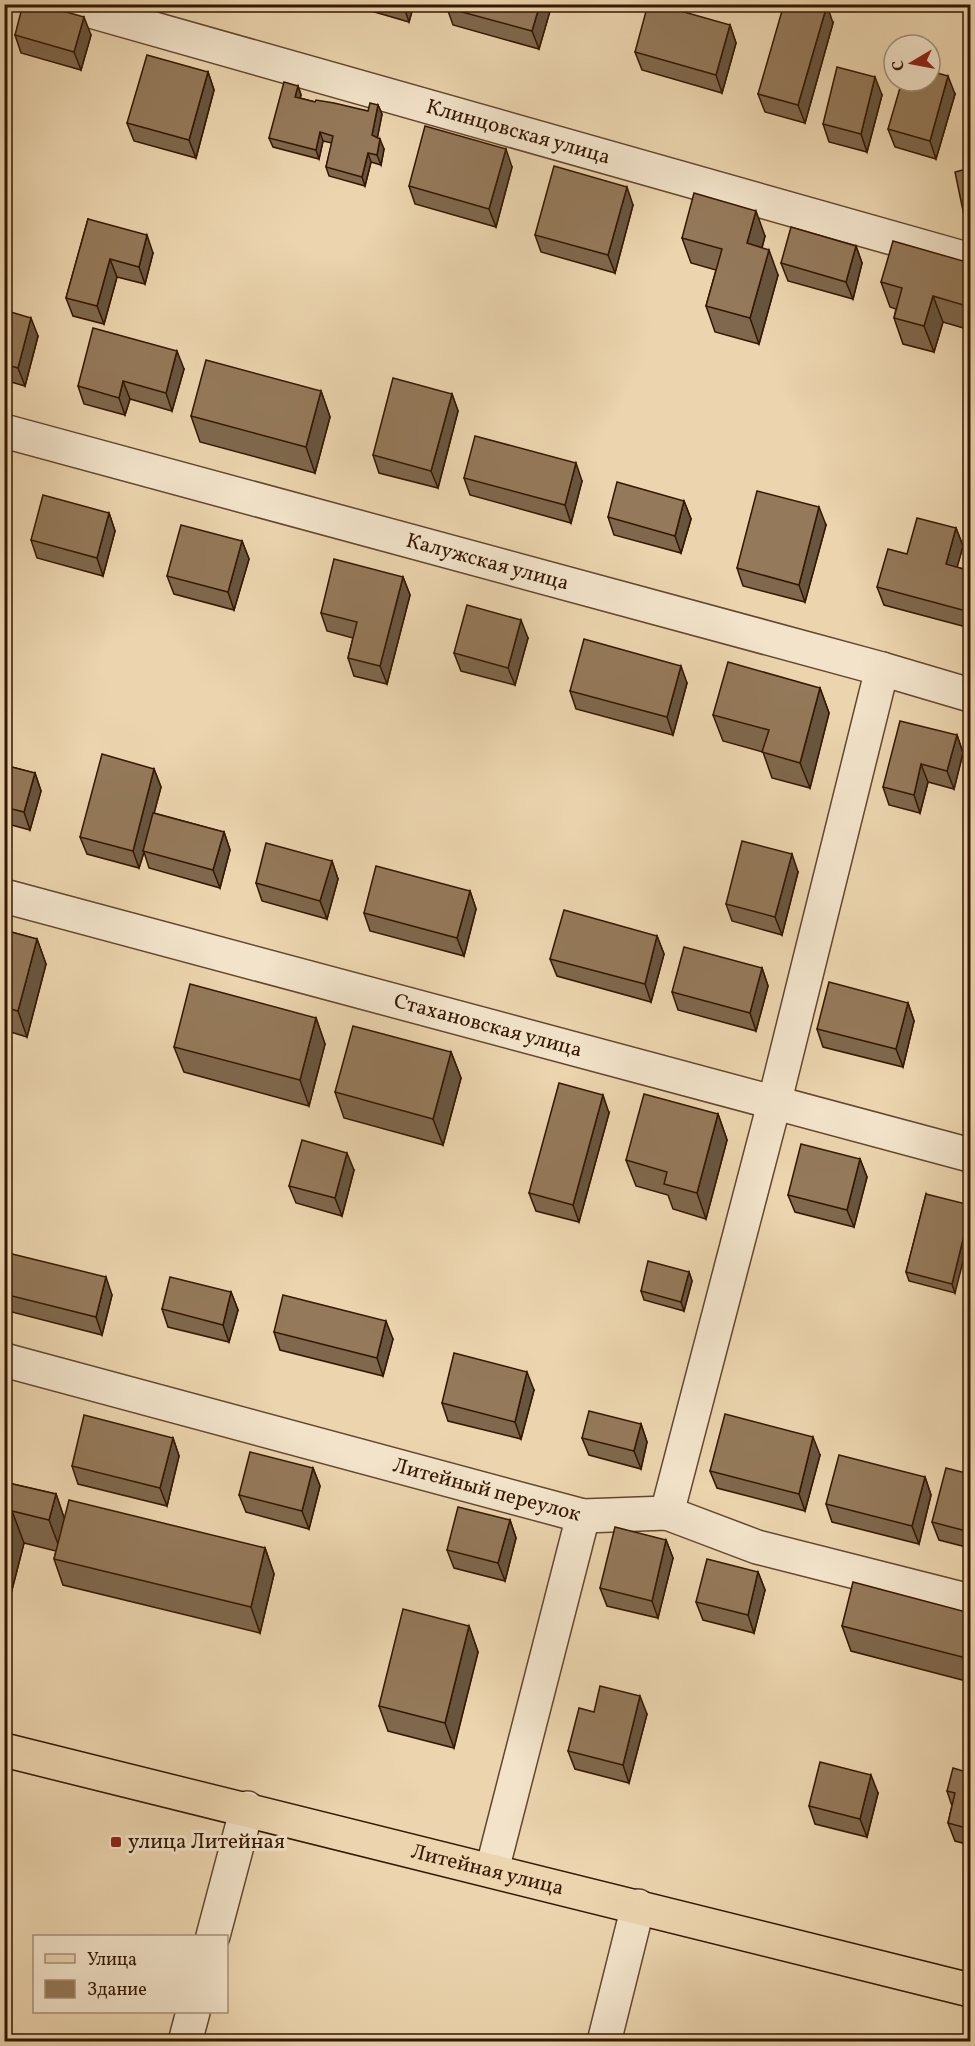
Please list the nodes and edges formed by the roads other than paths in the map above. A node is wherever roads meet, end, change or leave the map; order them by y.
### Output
1 (66, 4) edge
2 (970, 260) edge
3 (4, 431) edge
4 (882, 669) junction
5 (970, 695) edge
6 (4, 896) edge
7 (774, 1104) junction
8 (970, 1155) edge
9 (4, 1360) edge
10 (667, 1513) junction
11 (583, 1516) junction
12 (970, 1601) edge
13 (4, 1750) edge
14 (247, 1808) junction
15 (492, 1870) junction
16 (638, 1906) junction
17 (213, 1935) edge
18 (970, 1990) edge
19 (193, 2013) edge
20 (185, 2042) edge
21 (604, 2042) edge

1 - 2 street, Клинцовская улица
3 - 4 street, Калужская улица
4 - 5 street, Калужская улица
4 - 7 street
6 - 7 street, Стахановская улица
7 - 8 street, Стахановская улица
7 - 10 street
9 - 11 street, Литейный переулок
10 - 11 street, Литейный переулок
10 - 12 street, Литейный переулок
11 - 15 street
13 - 14 main road, Литейная улица
14 - 15 main road, Литейная улица
14 - 17 street
15 - 16 main road, Литейная улица
16 - 18 main road, Литейная улица
16 - 21 street
19 - 20 street

